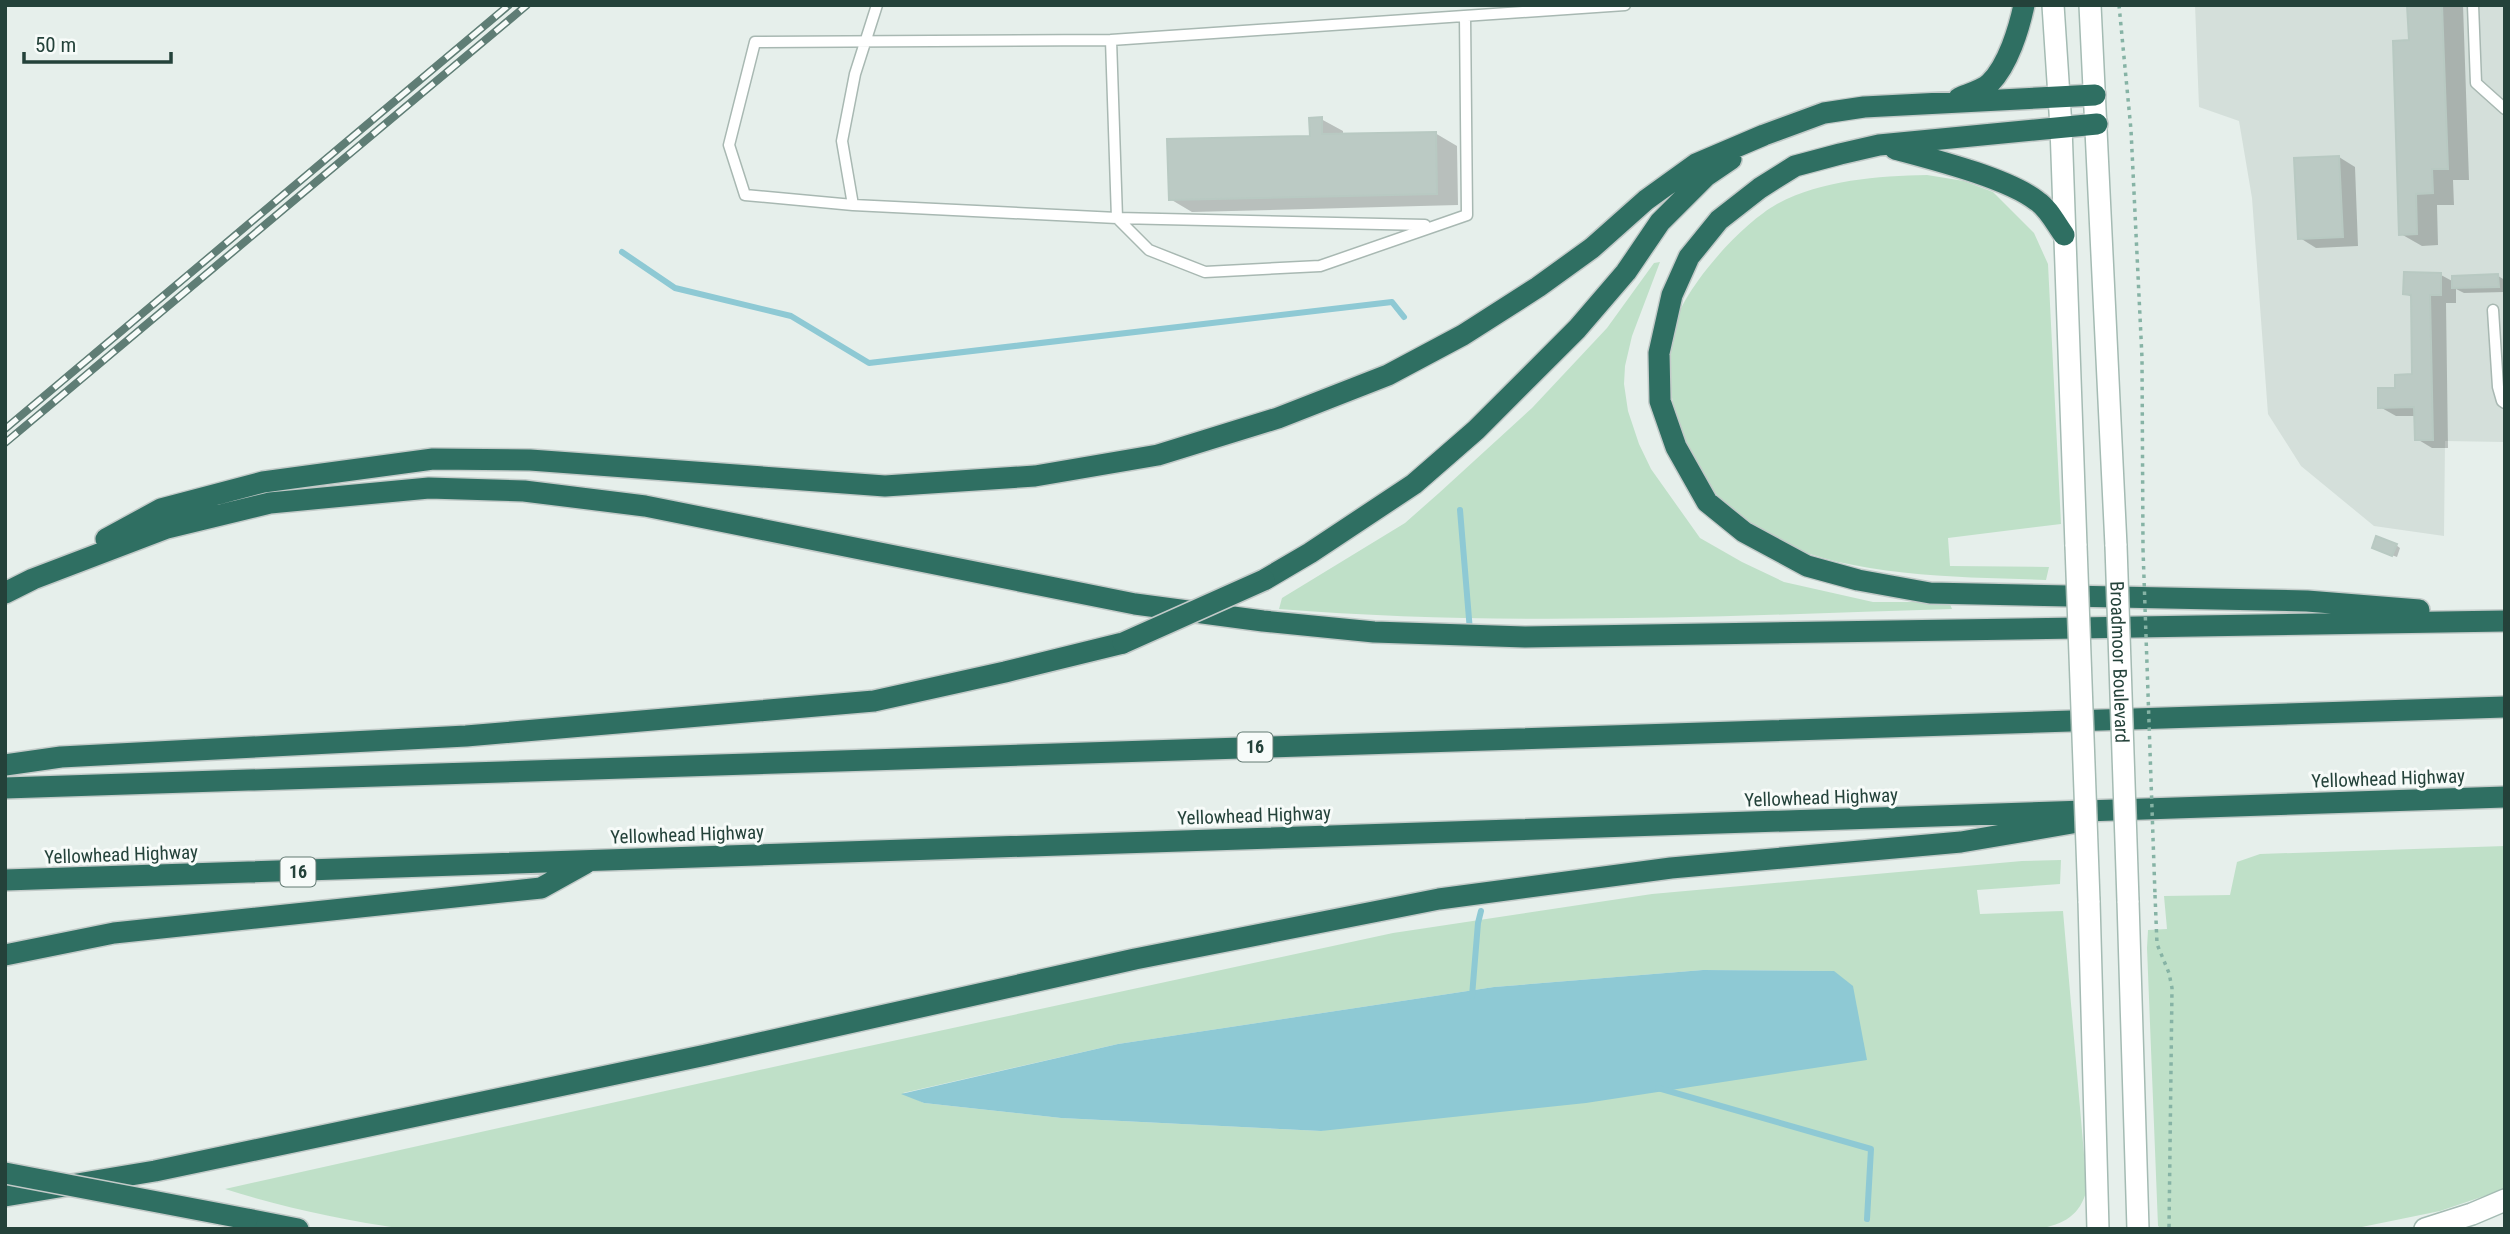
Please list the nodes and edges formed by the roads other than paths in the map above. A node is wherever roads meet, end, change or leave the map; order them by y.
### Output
1 (877, 5) edge
2 (1430, 5) edge
3 (1625, 5) edge
4 (2024, 5) edge
5 (2053, 5) edge
6 (2090, 5) edge
7 (2473, 5) edge
8 (1465, 16) junction
9 (1430, 18) junction
10 (1111, 40) junction
11 (867, 42) junction
12 (2095, 95) junction
13 (2059, 96) junction
14 (1945, 104) junction
15 (2505, 110) edge
16 (2097, 124) junction
17 (2061, 127) junction
18 (1764, 135) junction
19 (1879, 145) junction
20 (853, 205) junction
21 (1117, 218) junction
22 (1432, 225) junction
23 (2064, 235) junction
24 (2493, 310) dead end
25 (2505, 403) edge
26 (33, 579) junction
27 (5, 593) edge
28 (2505, 618) edge
29 (2505, 707) edge
30 (5, 765) edge
31 (5, 788) edge
32 (2505, 797) edge
33 (2157, 809) junction
34 (591, 860) junction
35 (5, 880) edge
36 (5, 955) edge
37 (5, 1173) edge
38 (5, 1196) edge
39 (2505, 1200) edge
40 (298, 1229) edge
41 (2098, 1229) edge
42 (2138, 1229) edge
43 (2425, 1229) edge

1 - 11 lane
2 - 9 lane
3 - 8 lane
4 - 14 highway
5 - 13 main road, Broadmoor Boulevard
6 - 12 main road, Broadmoor Boulevard
7 - 15 lane
8 - 9 lane
8 - 22 lane
9 - 10 lane
10 - 11 lane
10 - 21 lane
11 - 20 lane
11 - 20 lane
12 - 13 highway
12 - 16 main road, Broadmoor Boulevard
13 - 14 highway
13 - 17 main road, Broadmoor Boulevard
14 - 18 highway
16 - 17 highway
16 - 42 main road, Broadmoor Boulevard, bridge
17 - 19 highway
17 - 23 main road, Broadmoor Boulevard
18 - 26 highway
18 - 30 highway, bridge
19 - 23 highway
19 - 28 highway
20 - 21 lane
21 - 22 lane
21 - 22 lane
23 - 41 main road, Broadmoor Boulevard, bridge
24 - 25 lane
26 - 27 highway
26 - 28 highway
29 - 31 highway, 16
32 - 33 highway, Yellowhead Highway / 16
33 - 34 highway, Yellowhead Highway / 16
33 - 38 highway
34 - 35 highway, Yellowhead Highway / 16
34 - 36 highway
37 - 40 highway, bridge
39 - 43 main road

